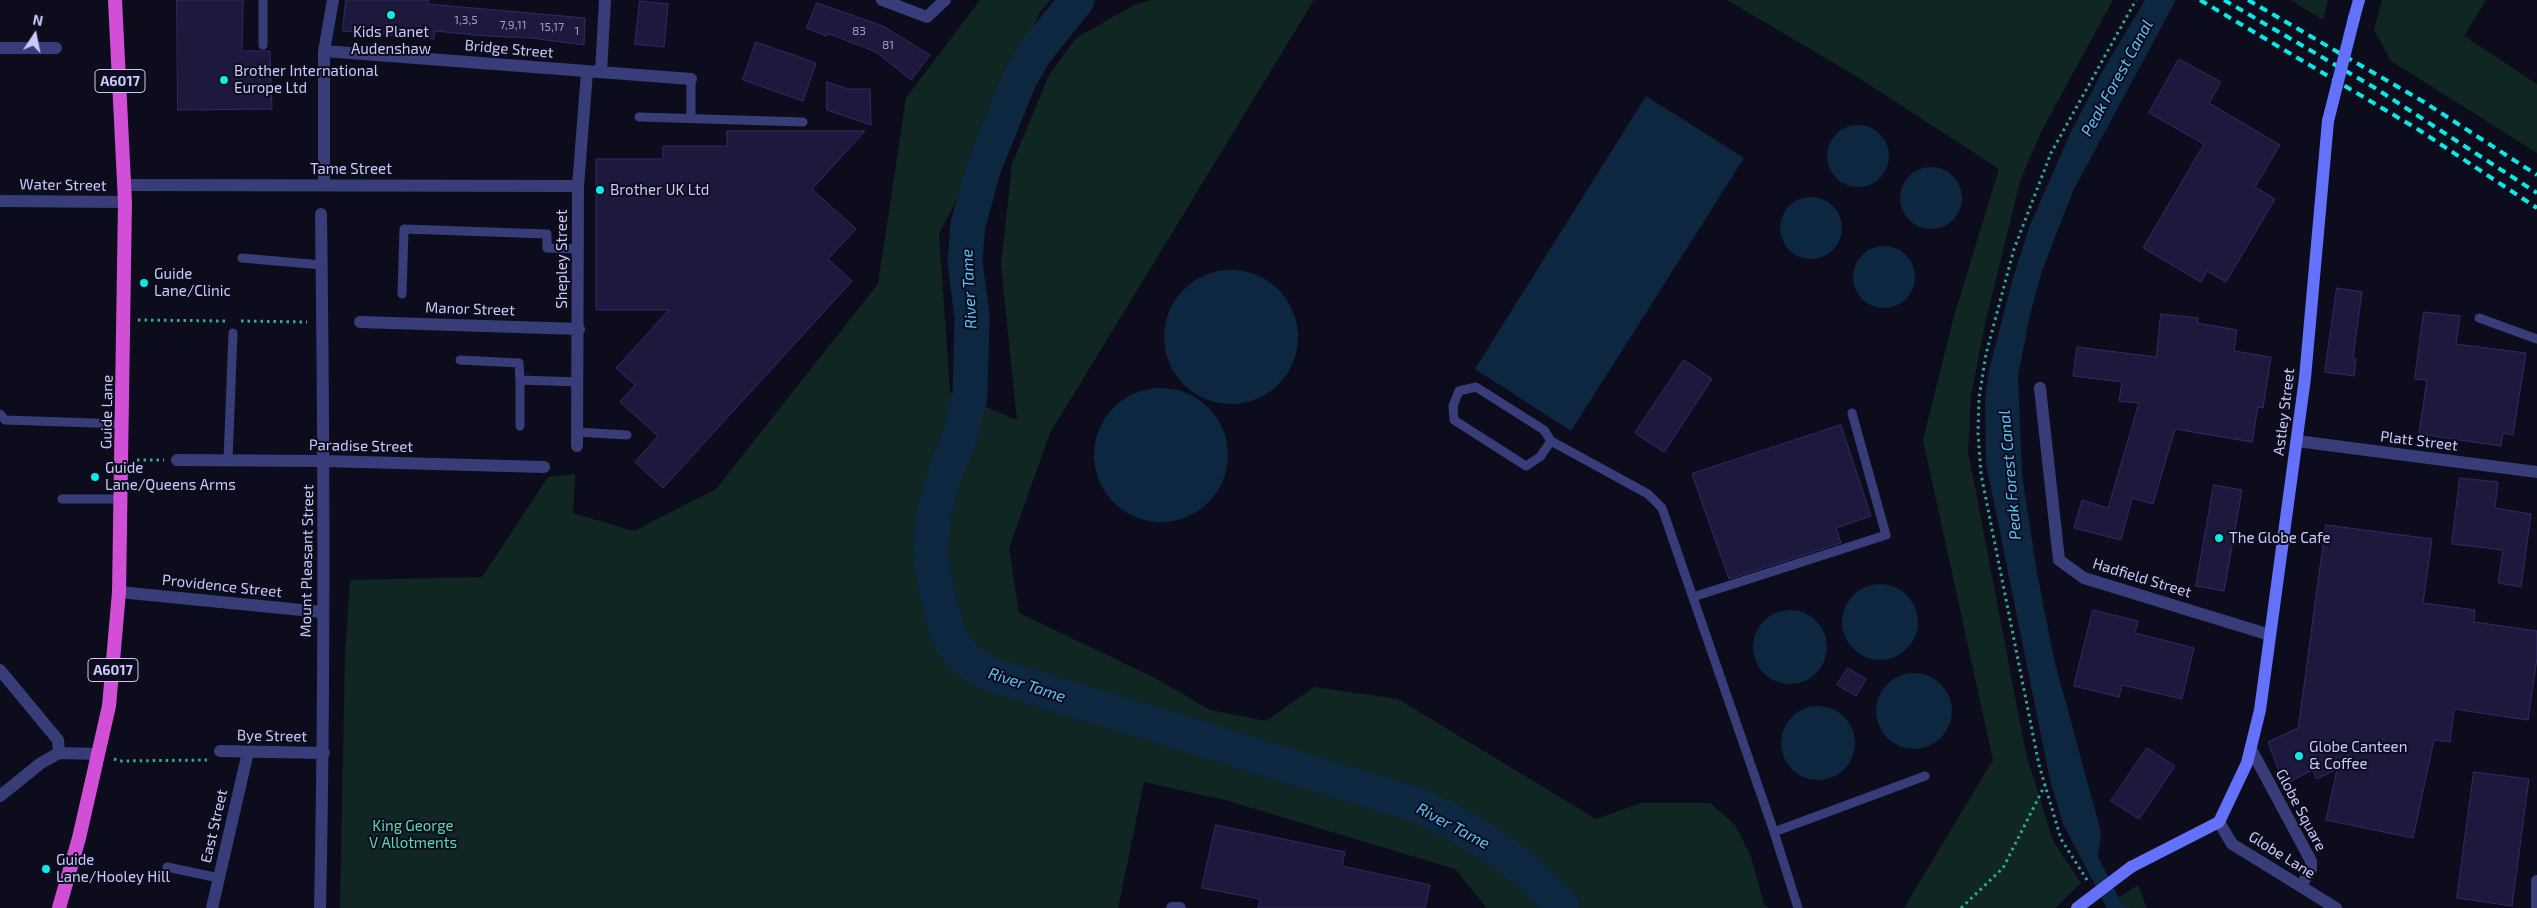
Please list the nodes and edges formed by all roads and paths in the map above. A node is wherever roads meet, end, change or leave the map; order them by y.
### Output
1 (115, 0) edge
2 (263, 0) edge
3 (333, 0) edge
4 (605, 0) edge
5 (882, 0) edge
6 (945, 0) edge
7 (2358, 0) edge
8 (263, 45) dead end
9 (0, 48) edge
10 (56, 48) dead end
11 (324, 51) junction
12 (587, 72) junction
13 (601, 72) junction
14 (692, 79) joint
15 (639, 117) dead end
16 (691, 118) junction
17 (804, 122) dead end
18 (324, 185) junction
19 (125, 186) junction
20 (578, 186) junction
21 (0, 201) edge
22 (125, 202) junction
23 (321, 214) dead end
24 (578, 250) junction
25 (242, 258) dead end
26 (322, 265) junction
27 (402, 294) dead end
28 (2478, 318) dead end
29 (360, 322) dead end
30 (579, 329) junction
31 (233, 333) dead end
32 (2537, 339) edge
33 (460, 360) dead end
34 (520, 380) junction
35 (578, 382) junction
36 (2040, 388) dead end
37 (1852, 413) dead end
38 (0, 414) edge
39 (123, 424) junction
40 (520, 426) dead end
41 (577, 432) junction
42 (627, 435) dead end
43 (1551, 441) junction
44 (2297, 441) junction
45 (577, 446) dead end
46 (122, 460) junction
47 (177, 460) joint
48 (228, 460) junction
49 (324, 461) junction
50 (544, 467) dead end
51 (2537, 472) edge
52 (62, 499) dead end
53 (122, 499) junction
54 (120, 592) junction
55 (1693, 597) junction
56 (322, 612) junction
57 (2270, 635) junction
58 (0, 670) edge
59 (2251, 749) junction
60 (220, 751) joint
61 (248, 752) junction
62 (59, 753) junction
63 (324, 753) junction
64 (98, 754) junction
65 (1925, 776) dead end
66 (2045, 784) dead end
67 (0, 796) edge
68 (2218, 822) junction
69 (1774, 832) junction
70 (167, 867) dead end
71 (219, 878) junction
72 (2537, 880) edge
73 (2301, 886) junction
74 (59, 908) edge
75 (212, 908) edge
76 (320, 908) edge
77 (1172, 908) edge
78 (1180, 908) edge
79 (1798, 908) edge
80 (1961, 908) edge
81 (2077, 908) edge
82 (2336, 908) edge
83 (2537, 908) edge

1 - 19 highway, Guide Lane / A6017
2 - 8 lane
3 - 11 street
4 - 13 street
5 - 6 street
7 - 44 main road, Astley Street, bridge
9 - 10 street
11 - 12 street, Bridge Street
11 - 18 street
12 - 13 street, Bridge Street
12 - 20 street, Shepley Street
13 - 14 street, Bridge Street
14 - 16 lane
15 - 16 lane
16 - 17 lane
18 - 19 street, Tame Street
18 - 20 street, Tame Street
19 - 22 highway, Guide Lane / A6017
20 - 24 street, Shepley Street
21 - 22 street, Water Street
22 - 39 highway, Guide Lane / A6017
23 - 26 street, Mount Pleasant Street
24 - 27 lane
24 - 30 street, Shepley Street
25 - 26 lane
26 - 49 street, Mount Pleasant Street
28 - 32 lane
29 - 30 street, Manor Street
30 - 35 street, Shepley Street
31 - 48 lane
33 - 34 lane
34 - 35 lane
34 - 40 lane
35 - 41 street, Shepley Street
36 - 57 street, Hadfield Street
37 - 55 lane
38 - 39 lane
39 - 46 highway, Guide Lane / A6017
41 - 42 lane
41 - 45 street, Shepley Street
43 - 43 lane
43 - 55 lane
44 - 51 street, Platt Street
44 - 57 main road, Astley Street
46 - 47 path
46 - 53 highway, Guide Lane / A6017
47 - 48 street, Paradise Street
48 - 49 street, Paradise Street
49 - 50 street, Paradise Street
49 - 56 street, Mount Pleasant Street
52 - 53 lane
53 - 54 highway, Guide Lane / A6017
54 - 56 street, Providence Street
54 - 64 highway, Guide Lane / A6017
55 - 69 lane
56 - 63 street, Mount Pleasant Street
57 - 59 main road, Astley Street
58 - 62 street
59 - 68 main road, Astley Street
59 - 73 street, Globe Square
60 - 61 street, Bye Street
60 - 64 path
61 - 63 street, Bye Street
61 - 71 street, East Street
62 - 64 street
62 - 67 street
63 - 76 street, Mount Pleasant Street
64 - 74 highway, Guide Lane / A6017
65 - 69 lane
66 - 80 path
68 - 73 street, Globe Lane
68 - 81 main road, bridge
69 - 79 lane
70 - 71 lane
71 - 75 street, East Street
72 - 83 street
73 - 82 street, Globe Lane
77 - 78 street

